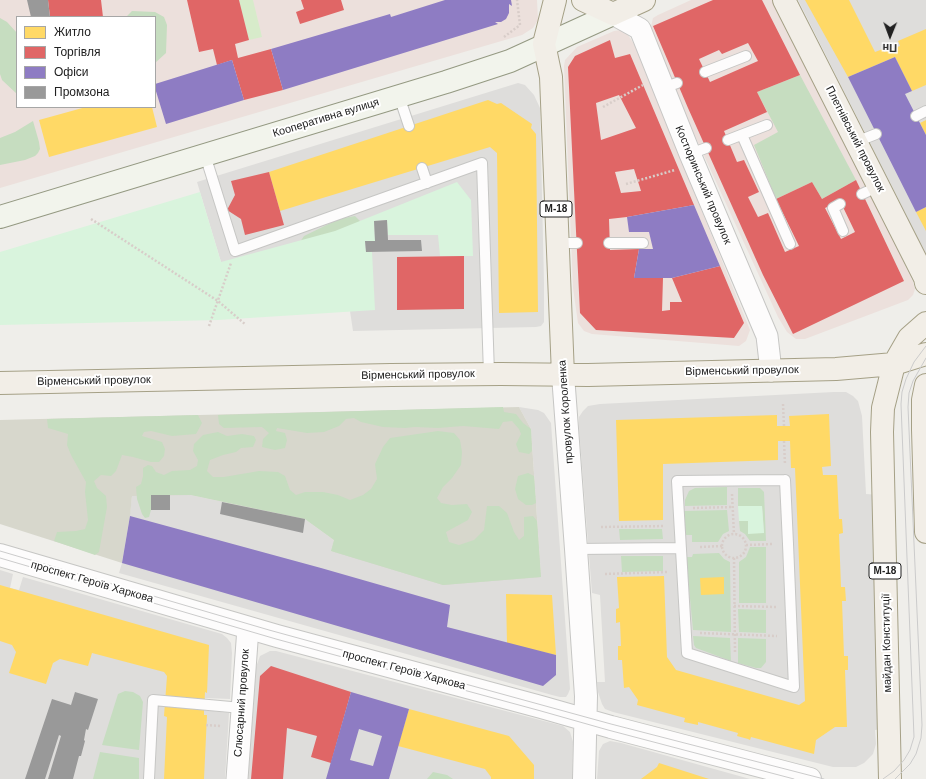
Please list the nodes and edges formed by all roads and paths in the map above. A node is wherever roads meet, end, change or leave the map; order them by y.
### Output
1 (517, 0) edge
2 (554, 0) edge
3 (582, 0) edge
4 (644, 0) edge
5 (784, 0) edge
6 (613, 14) junction
7 (504, 37) dead end
8 (544, 44) junction
9 (746, 56) dead end
10 (705, 72) dead end
11 (661, 85) junction
12 (399, 96) junction
13 (603, 107) dead end
14 (926, 111) edge
15 (916, 116) dead end
16 (767, 125) dead end
17 (409, 126) dead end
18 (876, 134) dead end
19 (742, 135) junction
20 (728, 140) dead end
21 (856, 142) junction
22 (205, 154) junction
23 (692, 157) junction
24 (422, 168) dead end
25 (427, 183) junction
26 (626, 184) dead end
27 (840, 204) dead end
28 (0, 217) edge
29 (91, 220) dead end
30 (843, 231) dead end
31 (609, 243) dead end
32 (642, 243) dead end
33 (790, 244) dead end
34 (235, 252) junction
35 (925, 280) edge
36 (218, 301) junction
37 (926, 323) edge
38 (246, 325) dead end
39 (208, 326) dead end
40 (926, 354) edge
41 (894, 364) junction
42 (771, 371) junction
43 (489, 374) junction
44 (562, 375) junction
45 (0, 383) edge
46 (926, 385) edge
47 (783, 404) dead end
48 (784, 426) dead end
49 (784, 441) dead end
50 (732, 480) junction
51 (785, 480) junction
52 (733, 507) junction
53 (678, 509) junction
54 (679, 526) junction
55 (601, 527) dead end
56 (926, 532) edge
57 (734, 534) junction
58 (788, 544) junction
59 (746, 545) junction
60 (722, 546) junction
61 (700, 547) dead end
62 (681, 548) junction
63 (576, 549) junction
64 (0, 555) edge
65 (734, 558) junction
66 (682, 572) junction
67 (605, 574) dead end
68 (734, 606) junction
69 (790, 607) junction
70 (248, 628) junction
71 (686, 633) junction
72 (735, 634) junction
73 (792, 636) junction
74 (735, 668) junction
75 (242, 708) junction
76 (586, 720) junction
77 (206, 725) dead end
78 (221, 726) dead end
79 (149, 779) edge
80 (237, 779) edge
81 (584, 779) edge
82 (810, 779) edge
83 (890, 779) edge

1 - 7 path
2 - 8 main road, М-18
3 - 6 main road
4 - 6 main road, Кооперативна вулиця
5 - 21 main road, Плетнівський провулок
6 - 8 main road, Кооперативна вулиця
6 - 11 street, Костюринський провулок
8 - 12 main road, Кооперативна вулиця
8 - 44 main road, провулок Короленка / М-18
9 - 10 lane
11 - 13 path
11 - 23 street, Костюринський провулок
12 - 17 lane
12 - 22 main road, Кооперативна вулиця
14 - 15 lane
16 - 19 lane
18 - 21 lane
19 - 20 lane
19 - 33 lane
21 - 35 main road, Плетнівський провулок
22 - 28 main road, Кооперативна вулиця
22 - 34 lane
23 - 26 path
23 - 42 street, Костюринський провулок
24 - 25 lane
25 - 34 lane
25 - 43 lane
27 - 30 lane
29 - 36 path
31 - 32 lane
34 - 36 path
36 - 38 path
36 - 39 path
37 - 41 main road, майдан Конституції
40 - 41 main road, Вірменський провулок
41 - 42 main road, Вірменський провулок
41 - 83 main road, майдан Конституції / М-18
42 - 44 main road, Вірменський провулок
43 - 44 main road, Вірменський провулок
43 - 45 main road, Вірменський провулок
44 - 63 street, провулок Короленка
46 - 56 main road
47 - 48 path
49 - 51 path
50 - 51 lane
50 - 52 path
50 - 53 lane
51 - 58 lane
52 - 53 path
52 - 57 path
53 - 54 lane
54 - 55 path
54 - 62 lane
57 - 59 path
57 - 60 path
58 - 59 path
58 - 69 lane
59 - 65 path
60 - 61 path
60 - 65 path
62 - 63 lane
62 - 66 lane
63 - 76 street, провулок Короленка
64 - 70 street, проспект Героїв Харкова
65 - 68 path
66 - 67 path
66 - 71 lane
68 - 69 path
68 - 72 path
69 - 73 lane
70 - 75 street, Слюсарний провулок
70 - 76 street, проспект Героїв Харкова
71 - 72 path
71 - 74 lane
72 - 73 path
72 - 74 path
73 - 74 lane
75 - 79 lane
75 - 80 street, Слюсарний провулок
76 - 81 street, провулок Короленка
76 - 82 street, проспект Героїв Харкова
77 - 78 path

